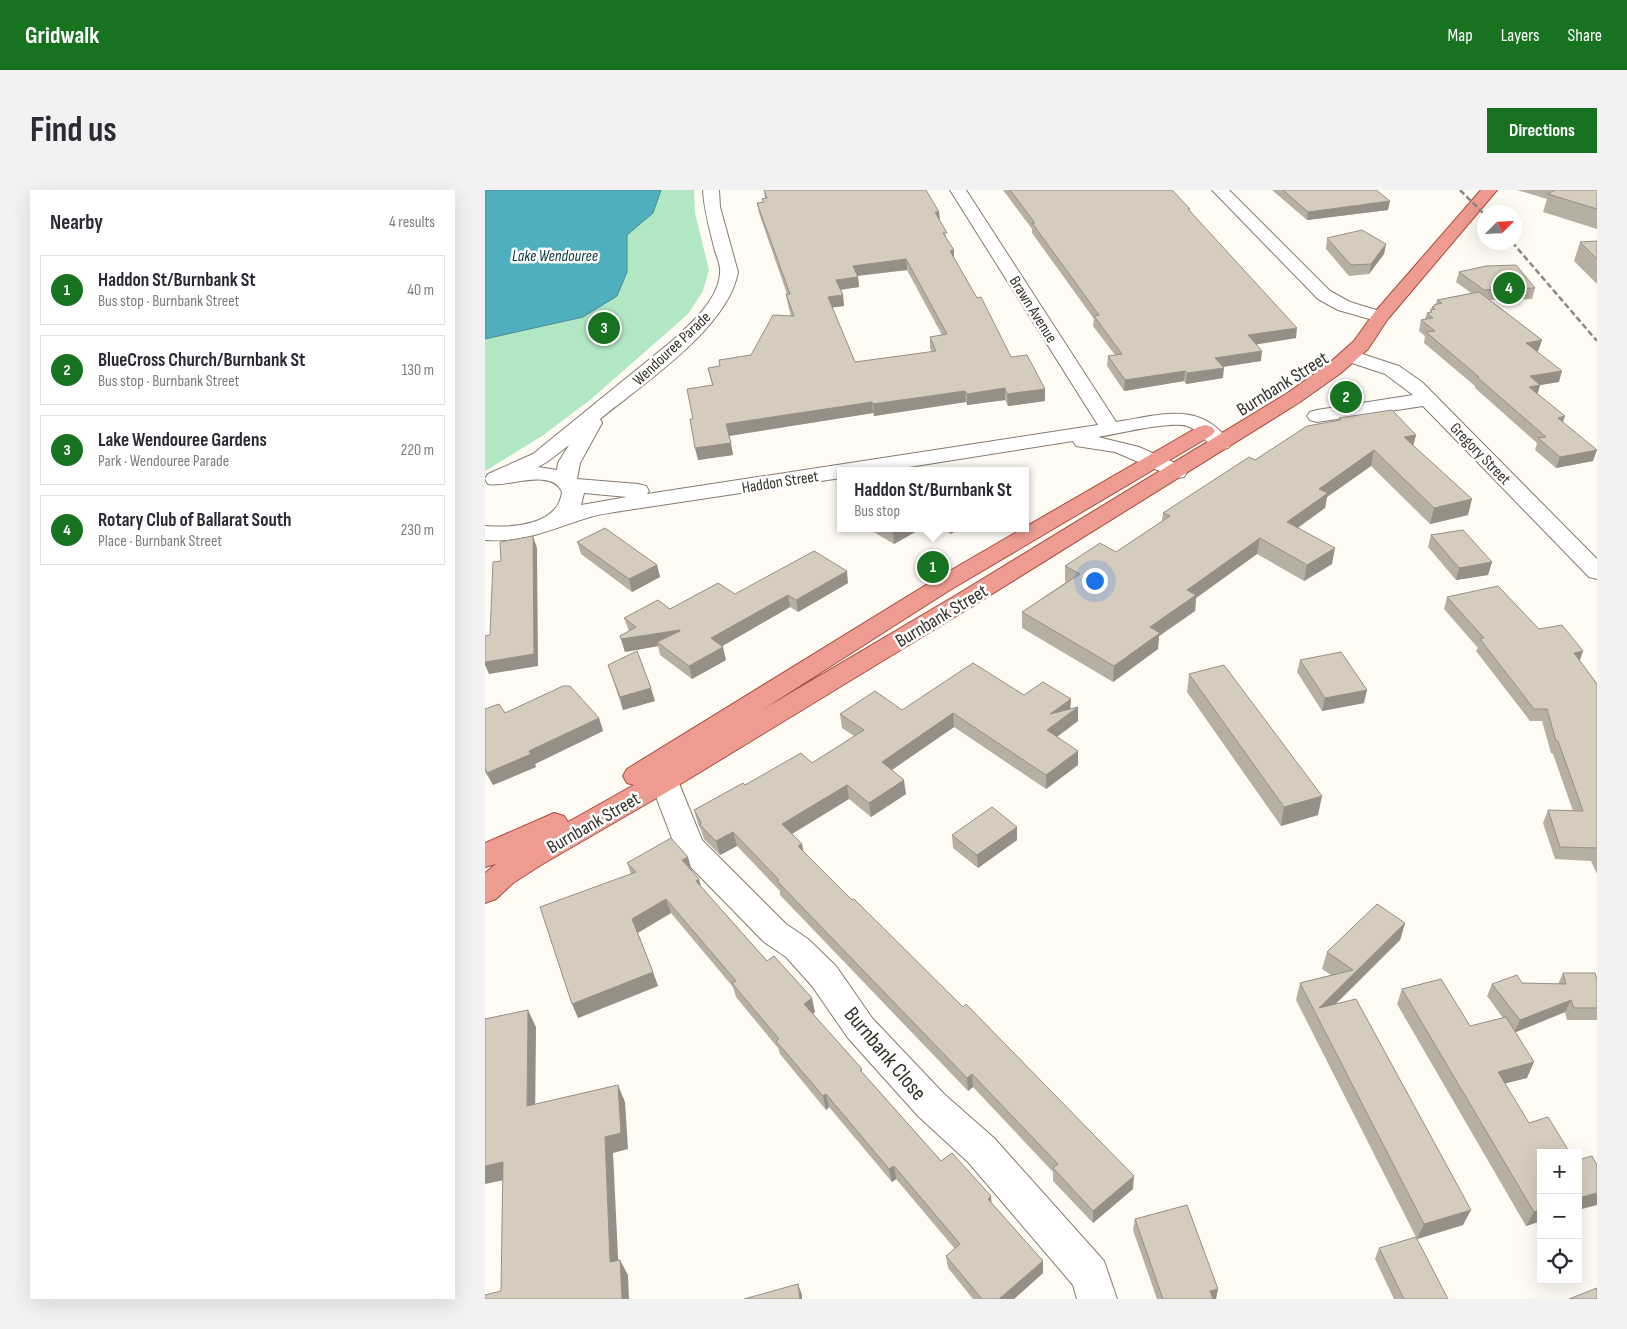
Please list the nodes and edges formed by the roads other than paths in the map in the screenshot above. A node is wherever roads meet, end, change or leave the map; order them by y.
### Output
1 (711, 190) edge
2 (958, 190) edge
3 (1220, 190) edge
4 (1489, 190) edge
5 (1309, 280) junction
6 (1313, 307) dead end
7 (1384, 313) junction
8 (1350, 356) junction
9 (1428, 399) junction
10 (601, 409) junction
11 (1317, 416) dead end
12 (1110, 428) junction
13 (1215, 436) junction
14 (1032, 442) junction
15 (870, 467) edge
16 (1165, 467) junction
17 (837, 472) edge
18 (491, 482) edge
19 (568, 483) junction
20 (707, 492) junction
21 (551, 522) junction
22 (491, 535) edge
23 (1597, 572) edge
24 (664, 781) junction
25 (485, 856) edge
26 (485, 891) edge
27 (1097, 1299) edge

1 - 10 street, Wendouree Parade
2 - 12 street, Brawn Avenue
3 - 5 street
4 - 7 main road, Burnbank Street
5 - 6 street
5 - 7 street
7 - 8 main road, Burnbank Street
7 - 13 main road, Burnbank Street
8 - 9 street, Gregory Street
8 - 13 main road, Burnbank Street
9 - 11 street
9 - 23 street, Gregory Street
10 - 18 street, Wendouree Parade
10 - 19 street, Wendouree Parade
12 - 13 street, Haddon Street
12 - 14 street, Haddon Street
13 - 16 main road, Burnbank Street
14 - 15 street, Haddon Street
14 - 16 street, Haddon Street
16 - 24 main road, Burnbank Street
16 - 25 main road, Burnbank Street
17 - 20 street, Haddon Street
18 - 19 street, Haddon Street
19 - 20 street, Haddon Street
19 - 21 street, Wendouree Parade
20 - 21 street, Haddon Street
21 - 22 street, Haddon Street
24 - 26 main road, Burnbank Street
24 - 27 street, Burnbank Close

